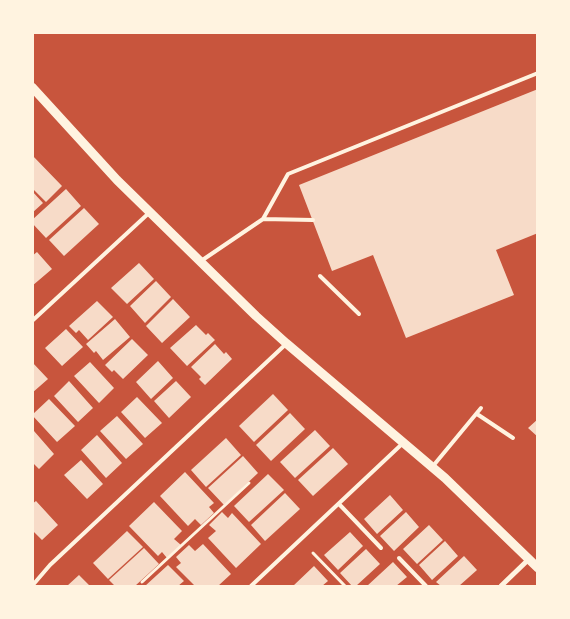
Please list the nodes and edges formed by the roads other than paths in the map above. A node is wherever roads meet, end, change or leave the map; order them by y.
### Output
1 (538, 73) edge
2 (32, 87) edge
3 (150, 212) junction
4 (263, 219) junction
5 (313, 220) dead end
6 (200, 262) junction
7 (320, 276) dead end
8 (359, 314) dead end
9 (32, 321) edge
10 (286, 343) junction
11 (481, 408) dead end
12 (477, 414) junction
13 (513, 438) dead end
14 (404, 442) junction
15 (432, 467) junction
16 (339, 504) junction
17 (381, 548) dead end
18 (399, 558) dead end
19 (529, 559) junction
20 (538, 568) edge
21 (32, 586) edge
22 (252, 586) edge
23 (426, 586) edge
24 (501, 586) edge

1 - 4 lane
2 - 3 street
3 - 6 street
3 - 9 lane
4 - 5 lane
4 - 6 lane
6 - 10 street
7 - 8 lane
10 - 14 street
10 - 21 lane
11 - 12 lane
12 - 13 lane
12 - 15 lane
14 - 15 street
14 - 16 lane
15 - 19 street
16 - 17 lane
16 - 22 lane
18 - 23 lane
19 - 20 street
19 - 24 street

